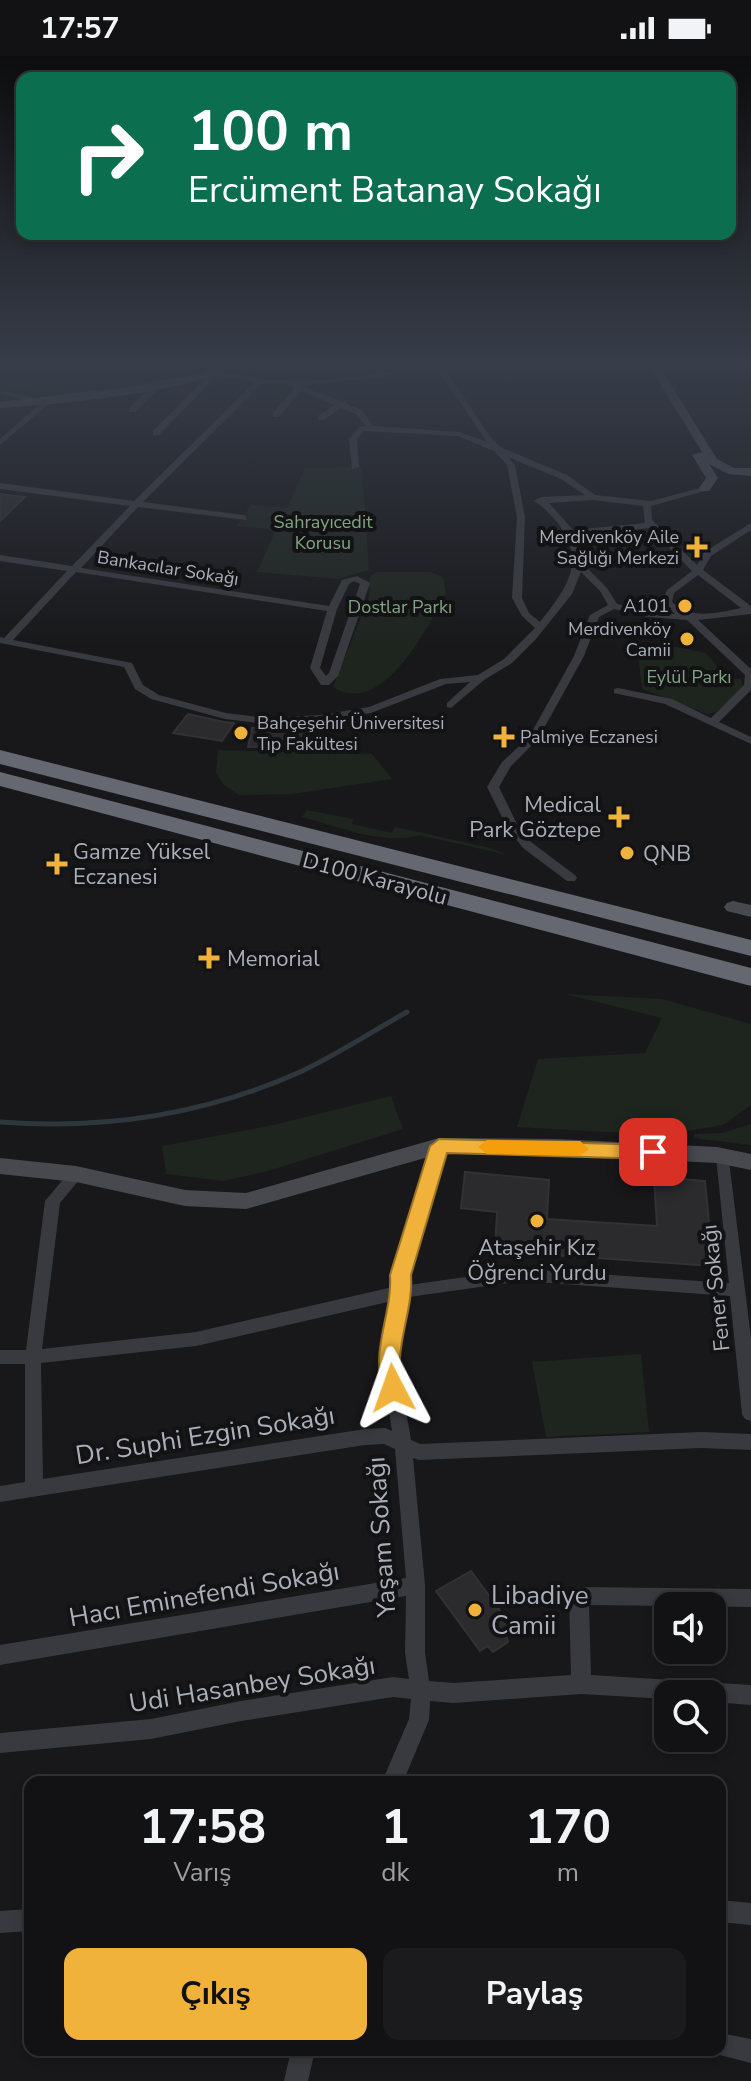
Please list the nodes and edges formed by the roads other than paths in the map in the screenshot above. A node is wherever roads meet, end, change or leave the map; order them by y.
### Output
1 (182, 458) edge
2 (354, 458) edge
3 (505, 458) edge
4 (516, 458) edge
5 (706, 458) edge
6 (707, 458) edge
7 (711, 465) junction
8 (355, 467) dead end
9 (748, 474) edge
10 (0, 486) edge
11 (705, 488) junction
12 (593, 497) junction
13 (542, 500) junction
14 (519, 502) junction
15 (136, 504) junction
16 (647, 504) junction
17 (243, 518) dead end
18 (653, 525) junction
19 (751, 526) edge
20 (571, 533) junction
21 (0, 558) edge
22 (579, 565) junction
23 (74, 570) junction
24 (372, 571) dead end
25 (698, 571) junction
26 (354, 578) junction
27 (613, 606) junction
28 (333, 608) junction
29 (356, 608) junction
30 (749, 610) edge
31 (691, 618) junction
32 (540, 628) junction
33 (3, 640) edge
34 (480, 678) junction
35 (618, 691) dead end
36 (451, 705) dead end
37 (714, 721) junction
38 (751, 741) edge
39 (0, 757) edge
40 (3, 792) edge
41 (571, 878) dead end
42 (751, 948) edge
43 (751, 977) edge
44 (439, 1146) junction
45 (723, 1157) junction
46 (751, 1162) edge
47 (0, 1166) edge
48 (76, 1174) junction
49 (737, 1290) junction
50 (402, 1292) junction
51 (0, 1357) edge
52 (33, 1357) junction
53 (751, 1414) edge
54 (751, 1442) edge
55 (403, 1445) junction
56 (34, 1487) junction
57 (0, 1494) edge
58 (416, 1585) junction
59 (751, 1598) edge
60 (0, 1655) edge
61 (581, 1684) junction
62 (421, 1692) junction
63 (751, 1695) edge
64 (0, 1743) edge
65 (395, 1776) edge
66 (726, 1912) edge
67 (751, 1914) edge
68 (24, 1920) edge
69 (0, 1922) edge
70 (726, 2046) edge
71 (751, 2051) edge
72 (302, 2056) edge
73 (296, 2081) edge

1 - 15 street
2 - 8 street
3 - 14 street
4 - 12 street
5 - 7 street
6 - 7 street
7 - 9 street
7 - 11 street
9 - 11 street
10 - 15 street
11 - 16 street
12 - 13 street
12 - 16 street
13 - 14 street
13 - 20 street
14 - 32 street
15 - 17 street
15 - 23 street
16 - 18 street
18 - 20 street
18 - 25 street
19 - 25 street
20 - 22 street
21 - 23 street, Bankacılar Sokağı
22 - 27 street
22 - 32 street
23 - 28 street, Bankacılar Sokağı
23 - 33 street
24 - 26 street
25 - 30 street
25 - 31 street
26 - 28 street
26 - 29 street
27 - 31 street
27 - 41 street
28 - 29 street, Bankacılar Sokağı
28 - 29 street
30 - 31 street
31 - 37 street
32 - 34 street
33 - 34 street
34 - 36 street
35 - 37 street
37 - 38 street
39 - 42 highway, D100 Karayolu
40 - 43 highway, D100 Karayolu
44 - 45 street
44 - 48 street
44 - 50 street, Yaşam Sokağı
45 - 46 street
45 - 49 street, Fener Sokağı
47 - 48 street
48 - 52 street
49 - 50 street
49 - 53 street, Fener Sokağı
50 - 52 street
50 - 55 street, Yaşam Sokağı
51 - 52 street
52 - 56 street
54 - 55 street, Dr. Suphi Ezgin Sokağı
55 - 56 street, Dr. Suphi Ezgin Sokağı
55 - 58 street, Yaşam Sokağı
56 - 57 street, Dr. Suphi Ezgin Sokağı
58 - 60 street, Hacı Eminefendi Sokağı
58 - 62 street, Yaşam Sokağı
59 - 61 street
61 - 62 street, Udi Hasanbey Sokağı
61 - 63 street, Udi Hasanbey Sokağı
62 - 64 street, Udi Hasanbey Sokağı
62 - 65 street, Yaşam Sokağı
66 - 67 street
68 - 69 street
70 - 71 street
72 - 73 street

